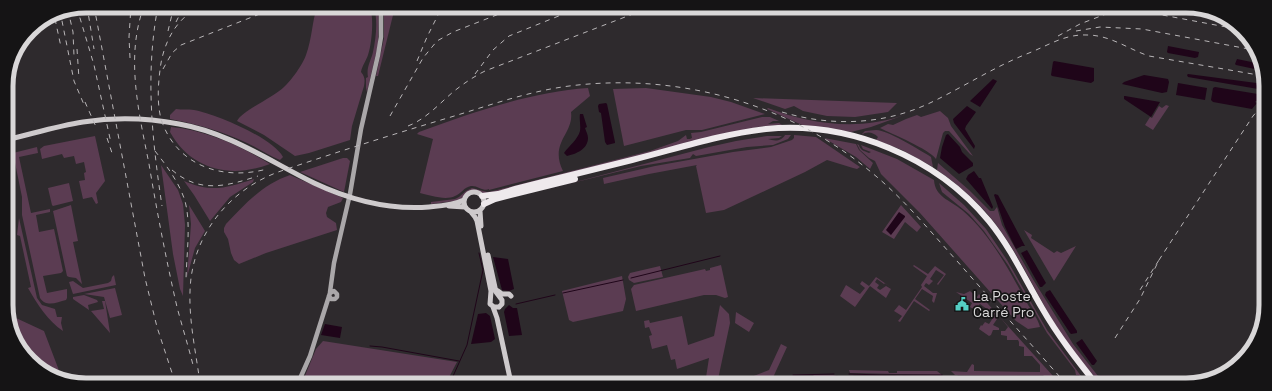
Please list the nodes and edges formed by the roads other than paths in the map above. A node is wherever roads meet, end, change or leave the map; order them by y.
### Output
1 (381, 13) edge
2 (780, 130) junction
3 (13, 138) edge
4 (864, 141) junction
5 (482, 196) junction
6 (464, 200) junction
7 (484, 204) junction
8 (444, 205) junction
9 (465, 207) junction
10 (480, 211) junction
11 (471, 212) junction
12 (491, 272) junction
13 (497, 295) junction
14 (511, 296) dead end
15 (491, 297) junction
16 (493, 307) junction
17 (499, 307) junction
18 (508, 371) junction
19 (300, 378) edge
20 (510, 378) edge
21 (1087, 378) edge
22 (1092, 378) edge

1 - 19 main road
2 - 4 highway
2 - 5 highway
2 - 7 highway
3 - 8 main road
4 - 21 highway
4 - 22 highway
5 - 6 main road
5 - 7 main road
6 - 8 main road
6 - 9 main road
7 - 10 main road
8 - 9 main road
9 - 11 main road
10 - 11 main road
10 - 12 main road
11 - 15 main road
12 - 13 main road
12 - 14 main road
13 - 15 main road
13 - 17 main road
15 - 16 main road
16 - 17 main road
16 - 18 main road
17 - 18 main road
18 - 20 main road

